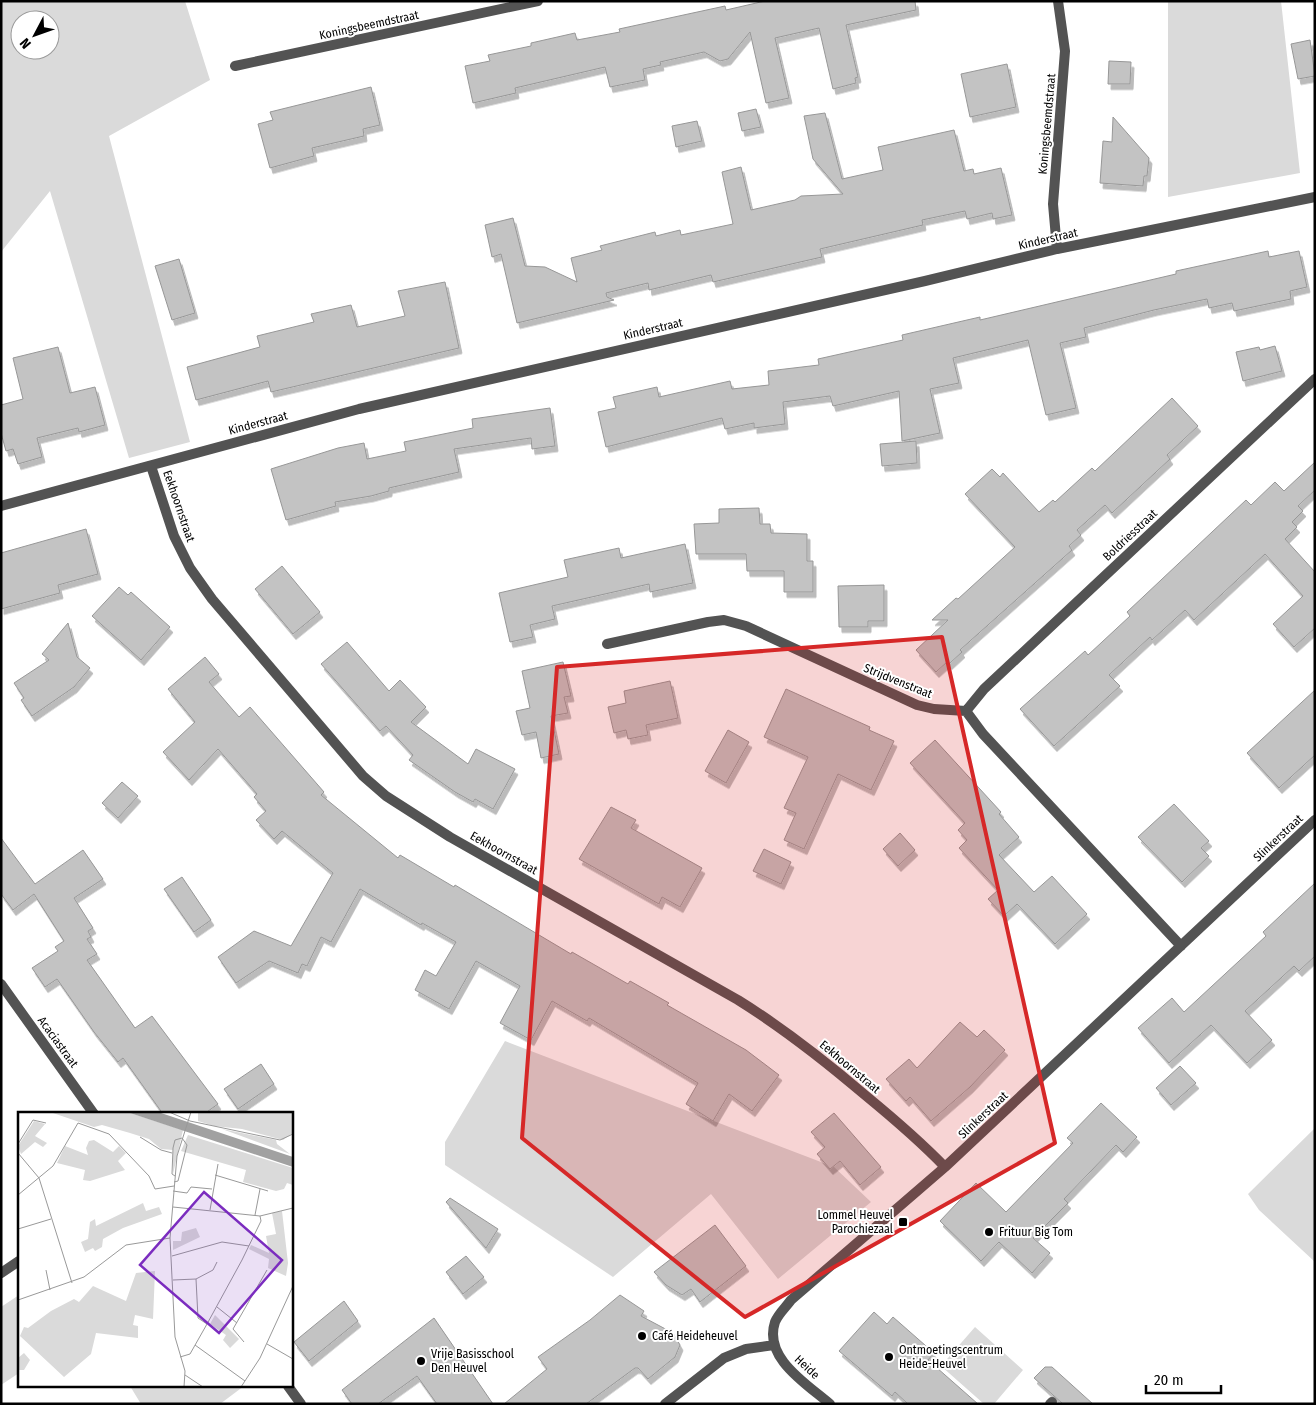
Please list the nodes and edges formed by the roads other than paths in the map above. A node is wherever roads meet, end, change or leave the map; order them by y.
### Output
1 (538, 1) edge
2 (1058, 1) edge
3 (235, 66) dead end
4 (1315, 197) edge
5 (1057, 249) junction
6 (1315, 379) edge
7 (151, 466) junction
8 (1, 506) edge
9 (607, 644) dead end
10 (966, 711) junction
11 (1315, 820) edge
12 (1181, 946) junction
13 (1, 984) edge
14 (93, 1112) edge
15 (945, 1167) junction
16 (18, 1263) edge
17 (1, 1273) edge
18 (774, 1345) junction
19 (289, 1388) edge
20 (301, 1404) edge
21 (665, 1404) edge
22 (830, 1404) edge

1 - 3 street, Koningsbeemdstraat
2 - 5 street, Koningsbeemdstraat
4 - 5 street, Kinderstraat
5 - 7 street, Kinderstraat
6 - 10 street, Boldriesstraat
7 - 8 street, Kinderstraat
7 - 15 street, Eekhoornstraat
9 - 10 street, Strijdvenstraat
10 - 12 street
11 - 12 street, Slinkerstraat
12 - 15 street, Slinkerstraat
13 - 14 street, Acaciastraat
15 - 18 street, Slinkerstraat
16 - 17 street
18 - 21 street
18 - 22 street, Heide
19 - 20 street

